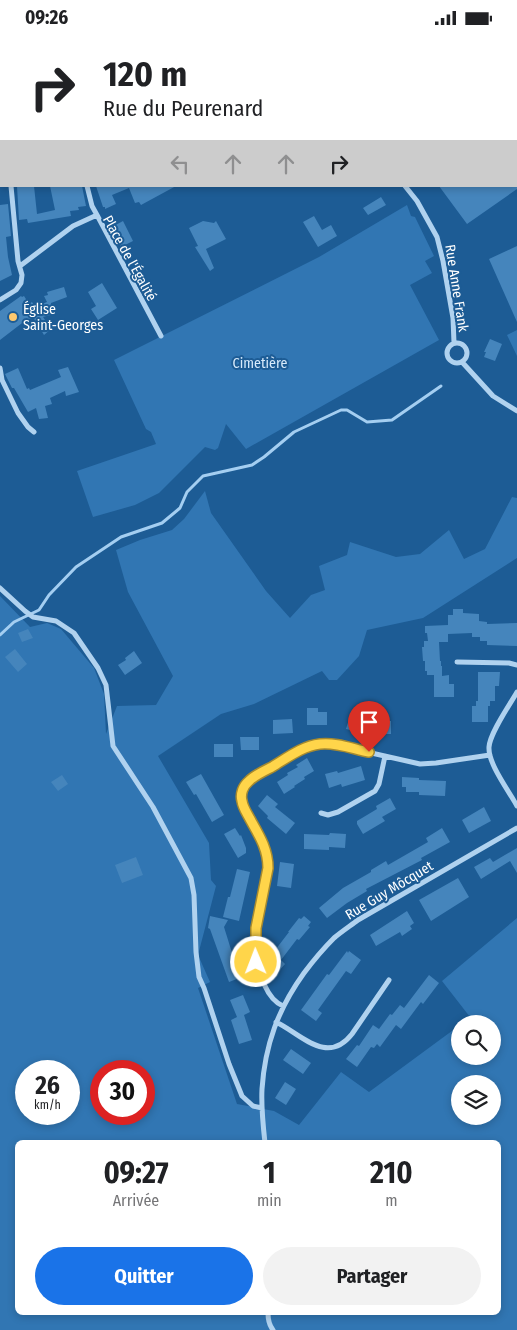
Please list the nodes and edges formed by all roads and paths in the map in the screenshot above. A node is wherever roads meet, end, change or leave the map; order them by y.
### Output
1 (11, 187) edge
2 (88, 187) edge
3 (406, 187) edge
4 (97, 215) junction
5 (20, 266) junction
6 (0, 301) edge
7 (161, 336) dead end
8 (454, 343) junction
9 (462, 362) junction
10 (0, 368) edge
11 (517, 411) edge
12 (34, 433) dead end
13 (0, 589) edge
14 (457, 662) dead end
15 (517, 665) edge
16 (517, 692) edge
17 (490, 755) junction
18 (385, 756) junction
19 (517, 806) edge
20 (321, 813) dead end
21 (517, 828) edge
22 (389, 980) dead end
23 (283, 1006) junction
24 (276, 1022) junction
25 (262, 1108) junction
26 (264, 1140) edge
27 (268, 1315) edge
28 (273, 1330) edge

1 - 5 street
2 - 4 street
3 - 8 street, Rue Anne Frank
4 - 5 street, Place de l'Égalité
4 - 7 street, Place de l'Égalité
5 - 6 street
8 - 9 street
8 - 9 street
9 - 11 street
10 - 12 street
13 - 25 street
14 - 15 street
16 - 17 street
17 - 18 street
17 - 19 street
18 - 20 street
18 - 23 street
21 - 23 street, Rue Guy Môcquet
22 - 24 street
23 - 24 street, Rue Guy Môcquet
24 - 25 street, Rue Guy Môcquet
25 - 26 street, Rue Guy Môcquet
27 - 28 street

